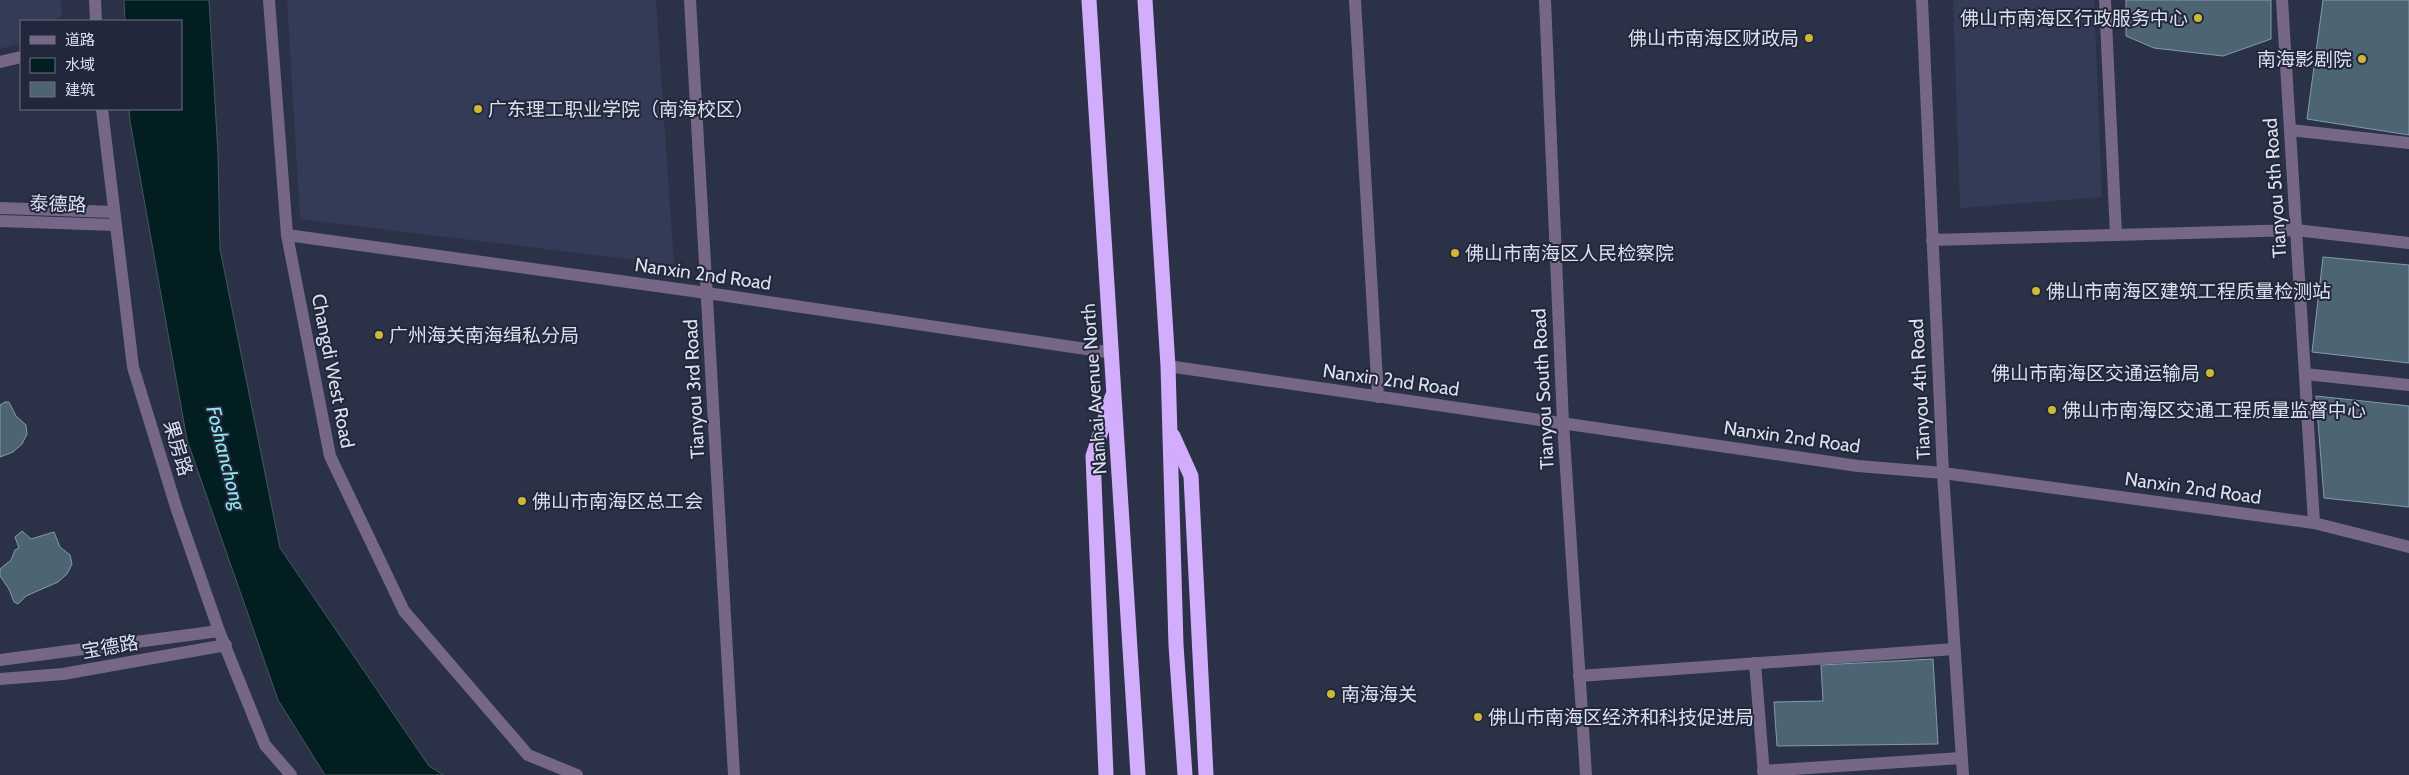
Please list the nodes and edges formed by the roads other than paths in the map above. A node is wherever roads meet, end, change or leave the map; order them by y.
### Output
1 (95, 0) edge
2 (269, 0) edge
3 (690, 0) edge
4 (1089, 0) edge
5 (1145, 0) edge
6 (1355, 0) edge
7 (1545, 0) edge
8 (1922, 0) edge
9 (2105, 0) edge
10 (2282, 0) edge
11 (96, 20) edge
12 (20, 57) edge
13 (0, 62) edge
14 (102, 110) edge
15 (2290, 130) junction
16 (2409, 143) edge
17 (0, 208) edge
18 (114, 218) junction
19 (0, 220) edge
20 (2296, 230) junction
21 (287, 235) junction
22 (2116, 235) junction
23 (1932, 240) junction
24 (2409, 243) edge
25 (707, 293) junction
26 (1112, 353) junction
27 (1168, 366) junction
28 (2305, 374) junction
29 (2409, 385) edge
30 (1115, 388) junction
31 (1378, 397) junction
32 (1563, 423) junction
33 (1170, 430) junction
34 (1943, 473) junction
35 (2314, 523) junction
36 (2409, 547) edge
37 (219, 631) junction
38 (226, 645) junction
39 (1954, 649) junction
40 (0, 660) edge
41 (1755, 663) junction
42 (1579, 676) junction
43 (0, 679) edge
44 (1962, 758) junction
45 (1764, 773) edge
46 (292, 775) edge
47 (577, 775) edge
48 (734, 775) edge
49 (1106, 775) edge
50 (1138, 775) edge
51 (1184, 775) edge
52 (1206, 775) edge
53 (1586, 775) edge
54 (1962, 775) edge

1 - 11 street
2 - 21 street, Changdi West Road
3 - 25 street, Tianyou 3rd Road
4 - 26 highway, Nanhai Avenue North
5 - 27 highway
6 - 31 street
7 - 32 street, Tianyou South Road
8 - 23 street, Tianyou 4th Road
9 - 22 street
10 - 15 street, Tianyou 5th Road
12 - 13 street
14 - 18 street, 果房路
15 - 16 street
15 - 20 street, Tianyou 5th Road
17 - 18 street, 泰德路
18 - 19 street, 泰德路
18 - 37 street, 果房路
20 - 22 street
20 - 24 street
20 - 28 street, Tianyou 5th Road
21 - 25 street, Nanxin 2nd Road
21 - 47 street, Changdi West Road
22 - 23 street
23 - 34 street, Tianyou 4th Road
25 - 26 street, Nanxin 2nd Road
25 - 48 street, Tianyou 3rd Road
26 - 30 highway, Nanhai Avenue North
27 - 31 street, Nanxin 2nd Road
27 - 33 highway
28 - 29 street
28 - 35 street, Tianyou 5th Road
30 - 49 highway
30 - 50 highway, Nanhai Avenue North
31 - 32 street, Nanxin 2nd Road
32 - 34 street, Nanxin 2nd Road
32 - 42 street, Tianyou South Road
33 - 51 highway
33 - 52 highway
34 - 35 street, Nanxin 2nd Road
34 - 39 street, Tianyou 4th Road
35 - 36 street, Nanxin 2nd Road
37 - 38 street, 果房路
37 - 40 street, 宝德路
38 - 43 street, 宝德路
38 - 46 street, 果房路
39 - 41 street
39 - 44 street, Tianyou 4th Road
41 - 42 street
41 - 45 street
42 - 53 street, Tianyou South Road
44 - 45 street
44 - 54 street, Tianyou 4th Road

